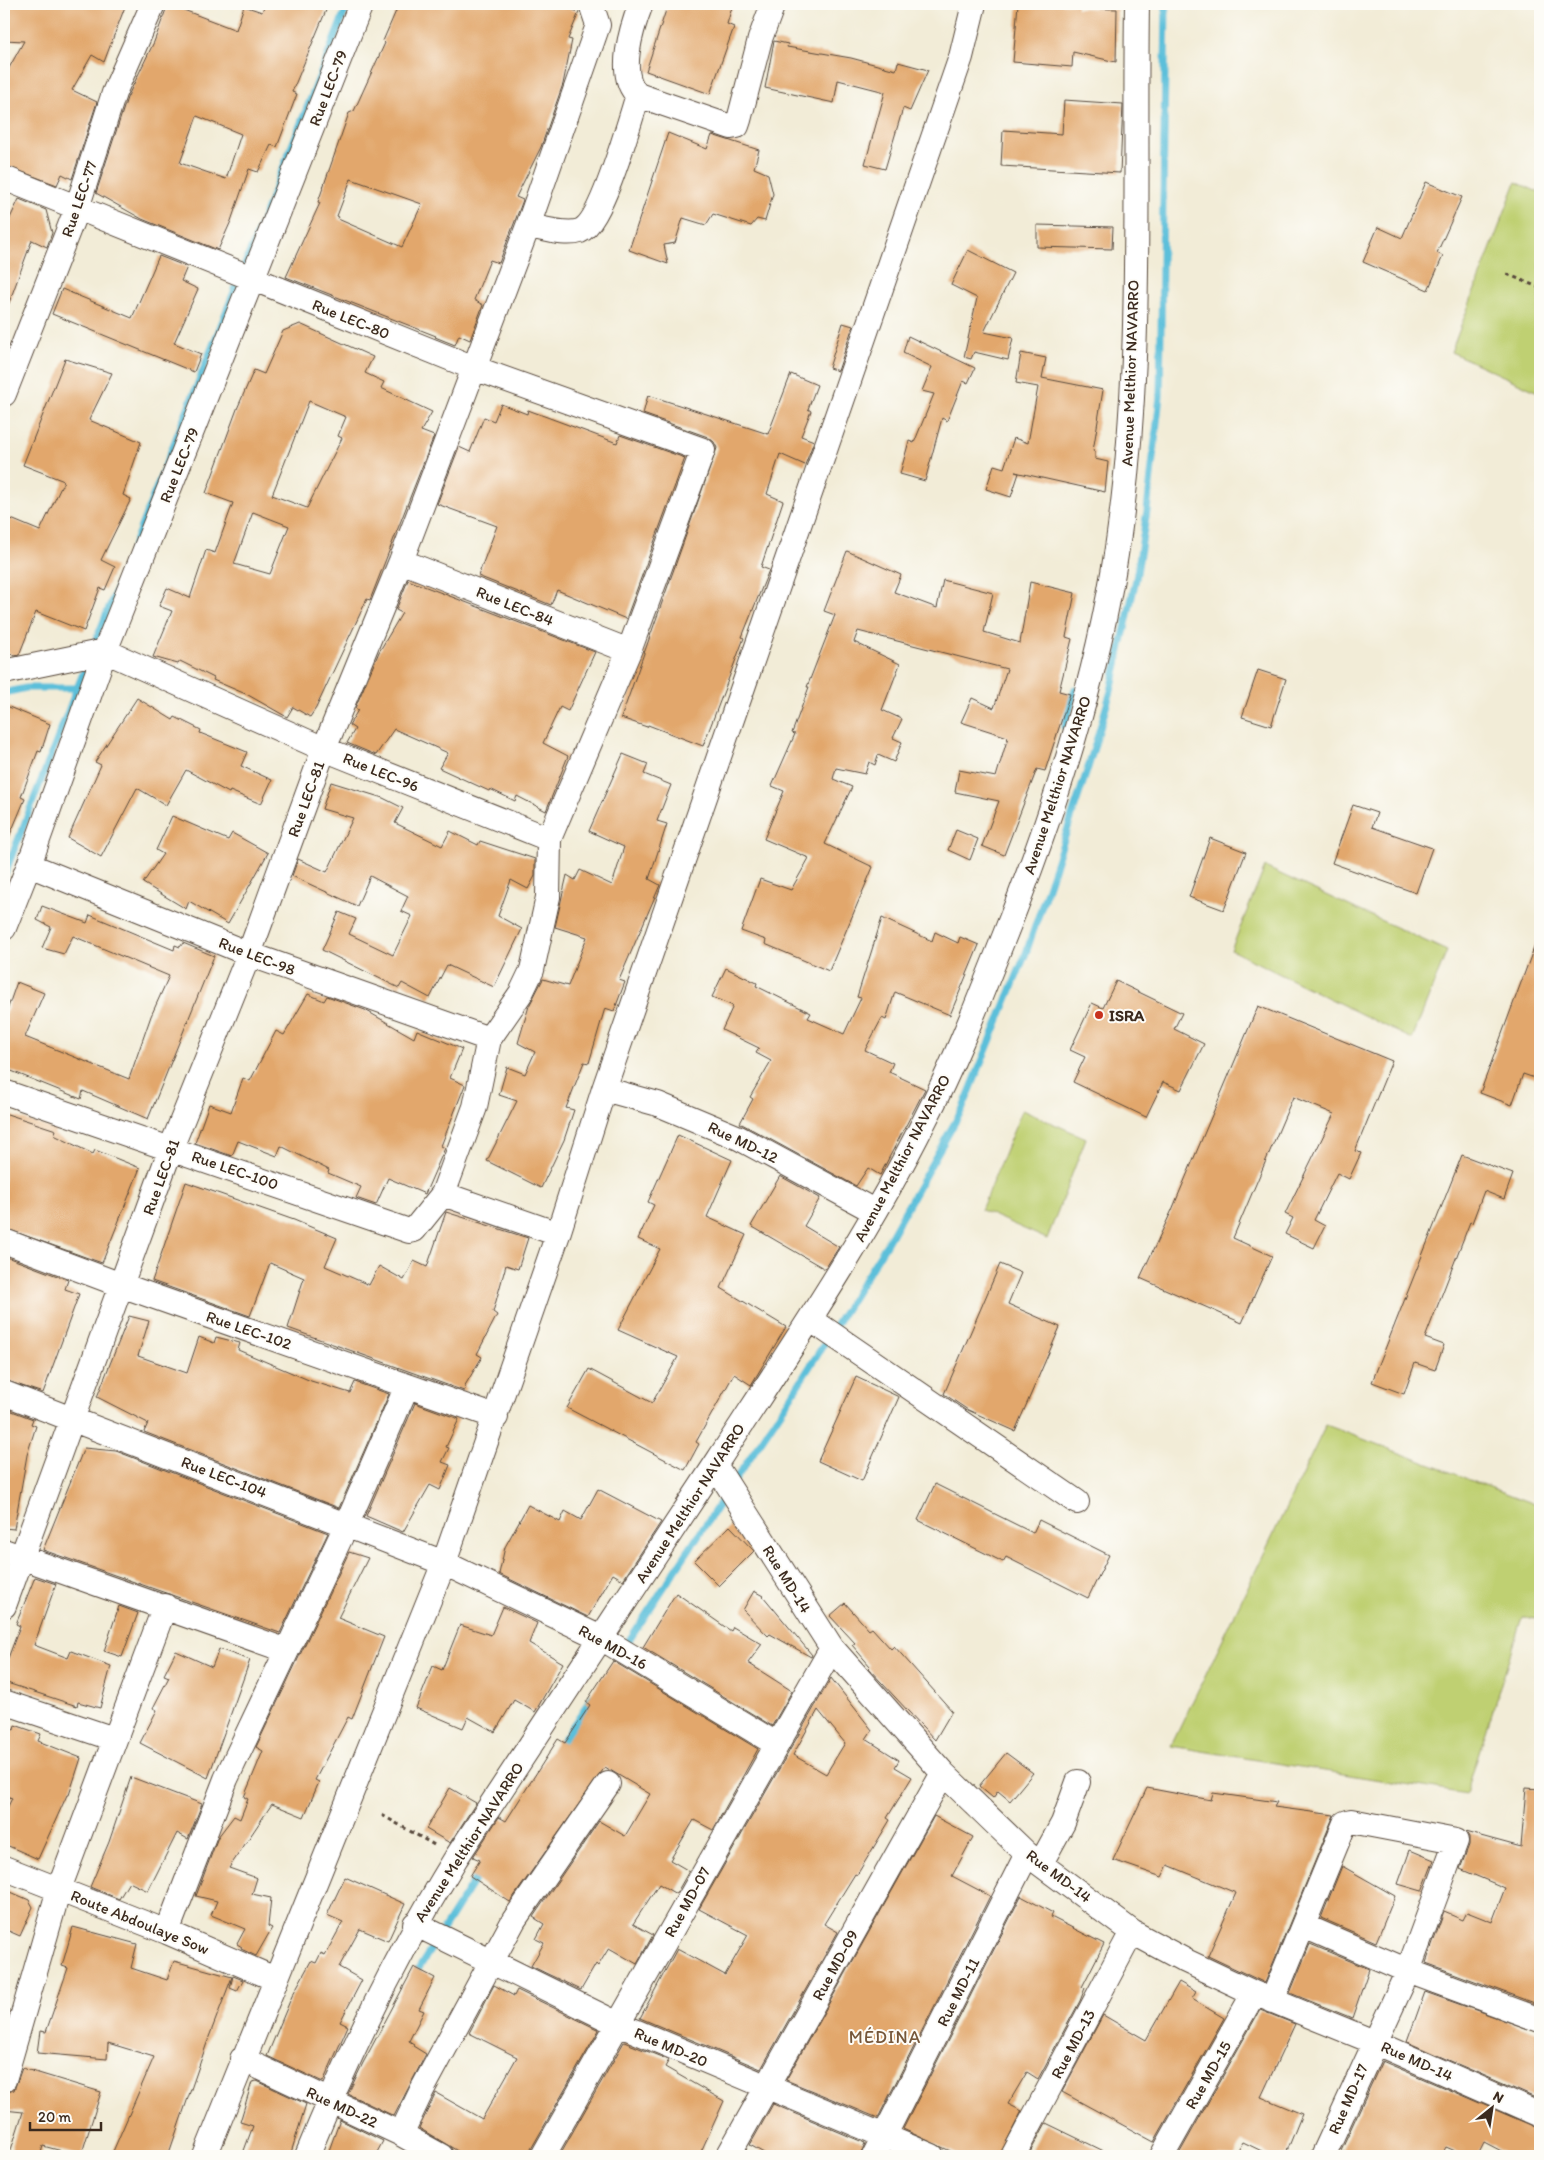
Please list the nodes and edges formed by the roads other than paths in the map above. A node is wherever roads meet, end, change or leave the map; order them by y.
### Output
1 (153, 4) edge
2 (361, 4) edge
3 (641, 4) edge
4 (773, 4) edge
5 (974, 4) edge
6 (1137, 4) edge
7 (595, 14) edge
8 (630, 32) junction
9 (638, 95) junction
10 (4, 178) edge
11 (77, 208) junction
12 (528, 226) junction
13 (253, 280) junction
14 (474, 368) junction
15 (5, 388) edge
16 (401, 561) junction
17 (105, 651) junction
18 (629, 651) junction
19 (4, 672) edge
20 (324, 749) junction
21 (549, 839) junction
22 (29, 864) junction
23 (4, 928) edge
24 (249, 954) junction
25 (489, 1038) junction
26 (604, 1089) junction
27 (4, 1092) edge
28 (171, 1148) junction
29 (443, 1194) junction
30 (874, 1211) junction
31 (558, 1234) junction
32 (4, 1241) edge
33 (121, 1285) junction
34 (810, 1319) junction
35 (407, 1386) junction
36 (4, 1393) edge
37 (496, 1417) junction
38 (72, 1419) junction
39 (715, 1465) junction
40 (1077, 1502) dead end
41 (347, 1524) junction
42 (12, 1554) edge
43 (444, 1563) junction
44 (4, 1606) edge
45 (165, 1606) junction
46 (601, 1638) junction
47 (832, 1648) junction
48 (285, 1650) junction
49 (4, 1702) edge
50 (114, 1739) junction
51 (776, 1744) junction
52 (943, 1773) junction
53 (1078, 1782) dead end
54 (608, 1784) dead end
55 (1034, 1858) junction
56 (4, 1868) edge
57 (59, 1889) junction
58 (415, 1924) junction
59 (1304, 1926) junction
60 (167, 1932) junction
61 (1132, 1932) junction
62 (490, 1963) junction
63 (1408, 1971) junction
64 (275, 1979) junction
65 (1263, 1997) junction
66 (1540, 2020) edge
67 (618, 2024) junction
68 (1374, 2042) junction
69 (242, 2059) junction
70 (4, 2080) edge
71 (766, 2088) junction
72 (329, 2101) junction
73 (1540, 2115) edge
74 (401, 2134) junction
75 (879, 2147) edge
76 (205, 2156) edge
77 (307, 2156) edge
78 (441, 2156) edge
79 (543, 2156) edge
80 (728, 2156) edge
81 (932, 2156) edge
82 (1013, 2156) edge
83 (1162, 2156) edge
84 (1323, 2156) edge

1 - 11 street, Rue LEC-77
2 - 13 street, Rue LEC-79
3 - 8 street
4 - 9 street
5 - 26 street
6 - 30 street, Avenue Melthior NAVARRO
7 - 8 street
7 - 12 street, Rue LEC-81
8 - 9 street
9 - 12 street
10 - 11 street, Rue LEC-80
11 - 13 street, Rue LEC-80
11 - 15 street, Rue LEC-77
12 - 14 street, Rue LEC-81
13 - 14 street, Rue LEC-80
13 - 17 street, Rue LEC-79
14 - 16 street, Rue LEC-81
14 - 18 street, Rue LEC-80
16 - 18 street, Rue LEC-84
16 - 20 street, Rue LEC-81
17 - 19 street
17 - 20 street, Rue LEC-96
17 - 22 street, Rue LEC-79
18 - 21 street
20 - 21 street, Rue LEC-96
20 - 24 street, Rue LEC-81
21 - 25 street
22 - 23 street, Rue LEC-79
22 - 24 street, Rue LEC-98
24 - 25 street, Rue LEC-98
24 - 28 street, Rue LEC-81
25 - 29 street
26 - 30 street, Rue MD-12
26 - 31 street
27 - 28 street, Rue LEC-100
28 - 29 street, Rue LEC-100
28 - 33 street, Rue LEC-81
29 - 31 street
30 - 34 street, Avenue Melthior NAVARRO
31 - 37 street
32 - 33 street, Rue LEC-102
33 - 35 street, Rue LEC-102
33 - 38 street, Rue LEC-81
34 - 39 street, Avenue Melthior NAVARRO
34 - 40 street
35 - 37 street, Rue LEC-102
35 - 41 street
36 - 38 street, Rue LEC-104
37 - 43 street
38 - 41 street, Rue LEC-104
38 - 42 street, Rue LEC-81
39 - 46 street, Avenue Melthior NAVARRO
39 - 47 street, Rue MD-14
41 - 43 street, Rue LEC-104
41 - 48 street
42 - 44 street, Rue LEC-81
42 - 45 street
43 - 46 street, Rue MD-16
43 - 64 street
45 - 48 street
45 - 50 street
46 - 51 street, Rue MD-16
46 - 58 street, Avenue Melthior NAVARRO
47 - 51 street, Rue MD-07
47 - 52 street, Rue MD-14
48 - 60 street
49 - 50 street
50 - 57 street
51 - 67 street, Rue MD-07
52 - 55 street, Rue MD-14
52 - 71 street, Rue MD-09
53 - 55 street, Rue MD-11
54 - 62 street
55 - 61 street, Rue MD-14
55 - 75 street, Rue MD-11
56 - 57 street, Route Abdoulaye Sow
57 - 60 street, Route Abdoulaye Sow
57 - 70 street
58 - 62 street, Rue MD-20
58 - 72 street, Avenue Melthior NAVARRO
59 - 63 street
59 - 63 street, Rue MD-17
59 - 65 street, Rue MD-15
60 - 64 street, Route Abdoulaye Sow
61 - 65 street, Rue MD-14
61 - 82 street, Rue MD-13
62 - 67 street, Rue MD-20
62 - 74 street
63 - 66 street
63 - 68 street, Rue MD-17
64 - 69 street
65 - 68 street, Rue MD-14
65 - 83 street, Rue MD-15
67 - 71 street, Rue MD-20
67 - 79 street, Rue MD-07
68 - 73 street, Rue MD-14
68 - 84 street, Rue MD-17
69 - 72 street, Rue MD-22
69 - 76 street
71 - 75 street, Rue MD-20
71 - 80 street, Rue MD-09
72 - 74 street, Rue MD-22
72 - 77 street, Avenue Melthior NAVARRO
74 - 78 street, Rue MD-22
75 - 81 street, Rue MD-20

